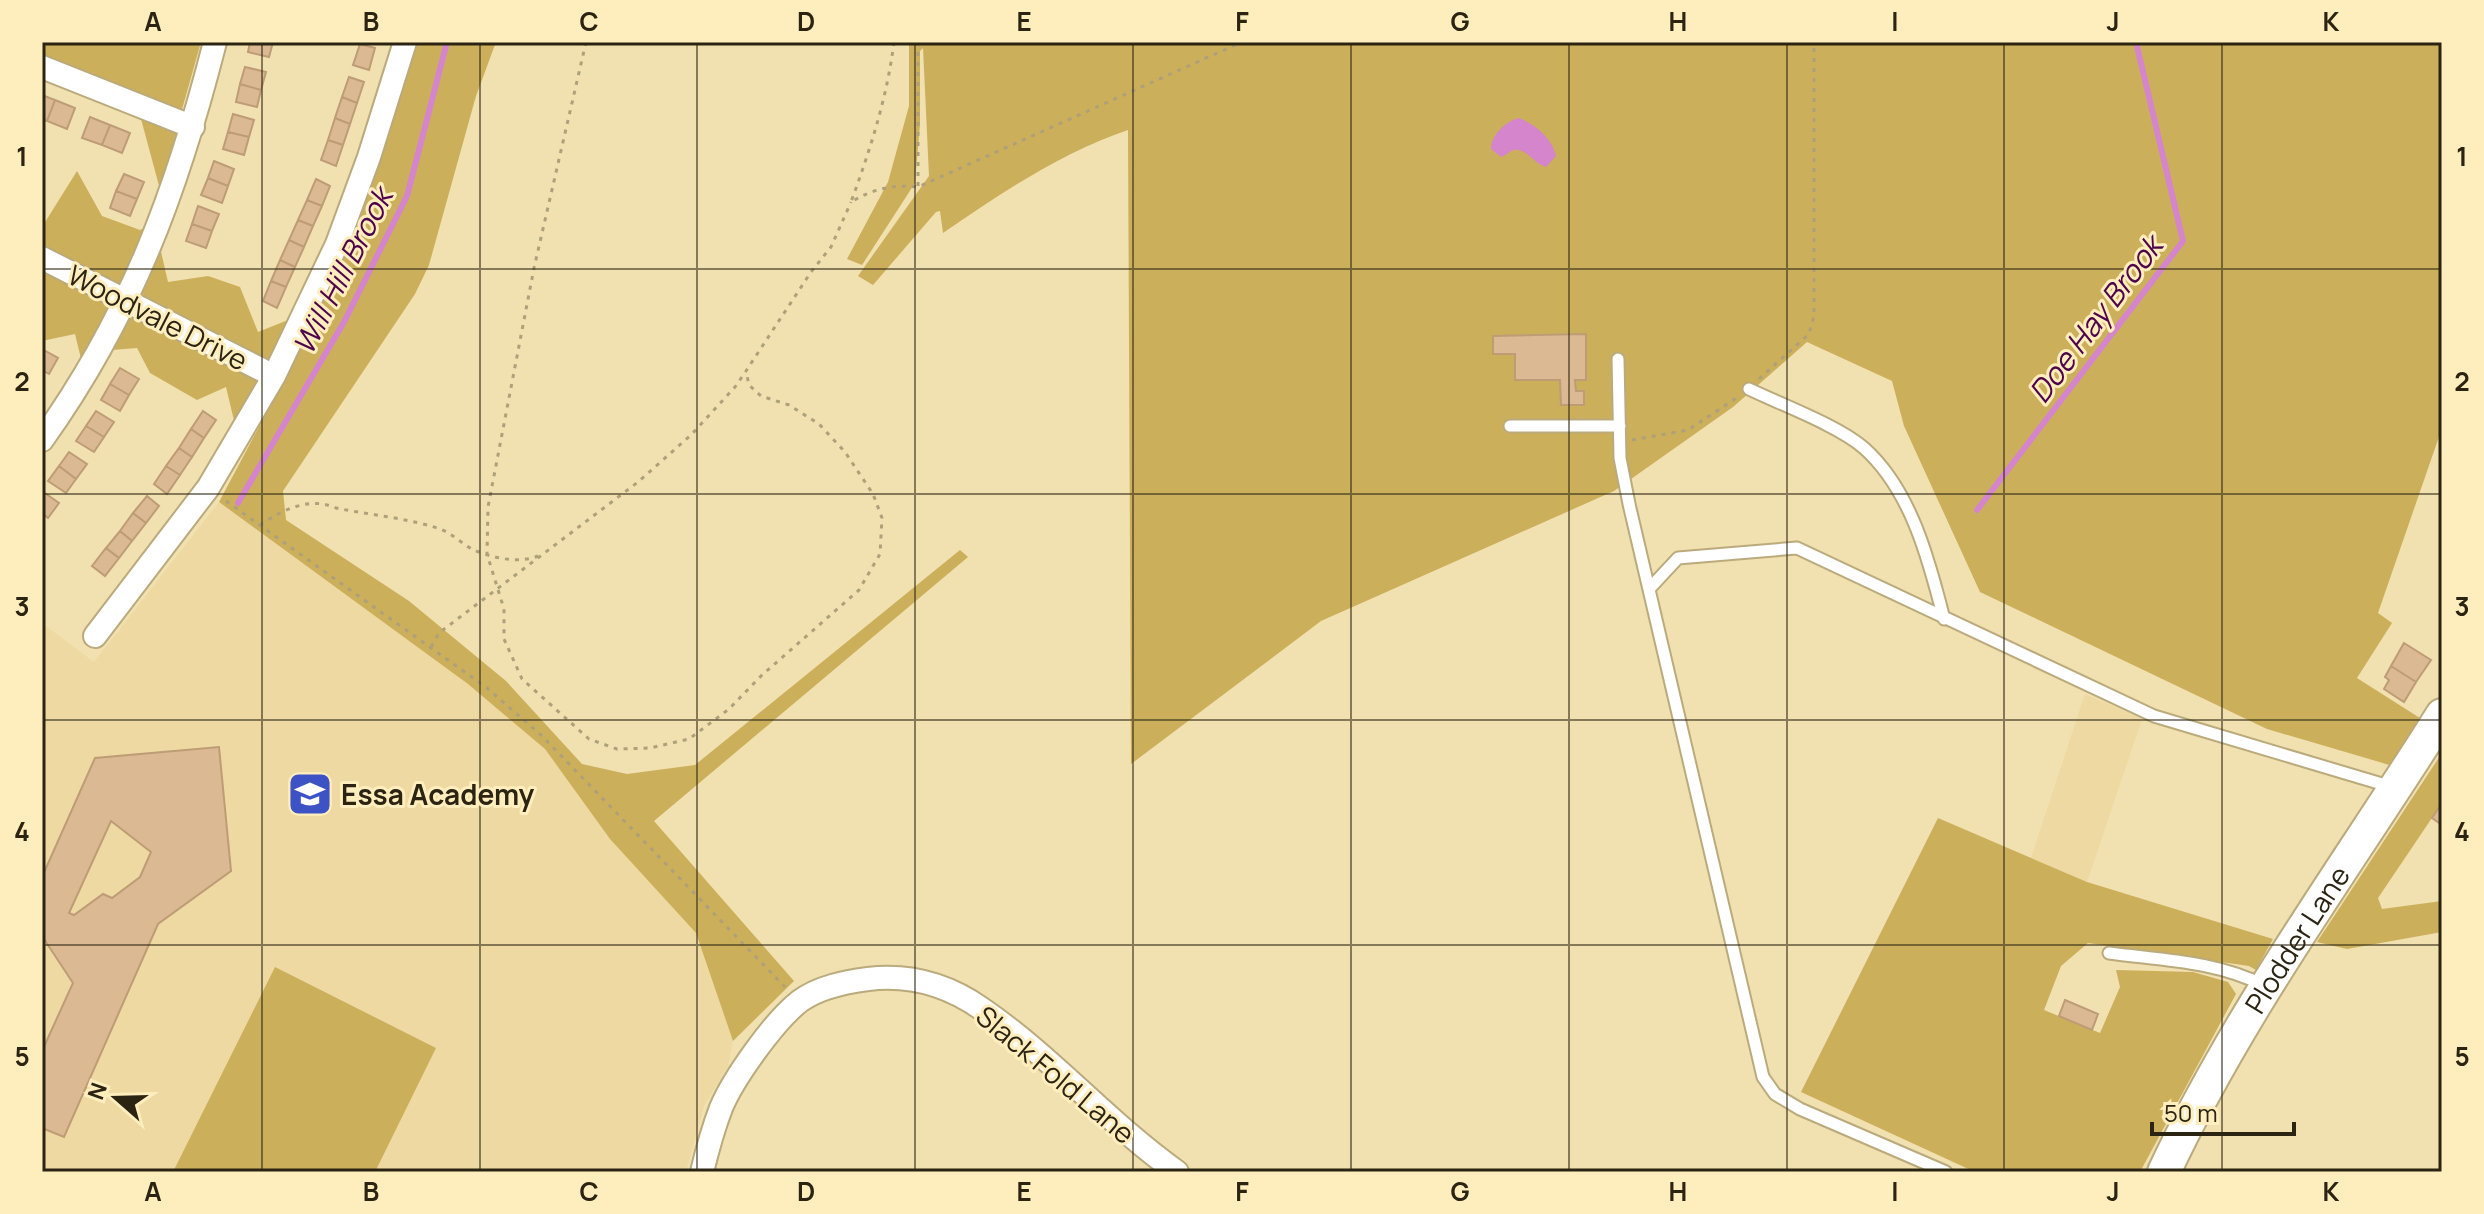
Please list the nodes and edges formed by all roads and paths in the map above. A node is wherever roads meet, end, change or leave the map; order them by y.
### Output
1 (215, 42) edge
2 (405, 42) edge
3 (586, 42) edge
4 (894, 42) edge
5 (918, 42) edge
6 (1242, 42) edge
7 (1814, 42) edge
8 (42, 67) edge
9 (193, 127) junction
10 (918, 187) junction
11 (851, 202) junction
12 (42, 258) edge
13 (127, 301) junction
14 (1618, 359) dead end
15 (746, 371) junction
16 (274, 376) junction
17 (1749, 389) junction
18 (1510, 426) dead end
19 (1620, 426) junction
20 (42, 440) edge
21 (1620, 441) junction
22 (208, 488) junction
23 (260, 525) junction
24 (546, 553) junction
25 (487, 554) junction
26 (1650, 588) junction
27 (498, 591) junction
28 (1944, 619) junction
29 (95, 636) dead end
30 (431, 647) junction
31 (2442, 715) edge
32 (2396, 788) junction
33 (2109, 953) dead end
34 (2265, 986) junction
35 (799, 1002) junction
36 (702, 1172) edge
37 (1177, 1172) edge
38 (1946, 1172) edge
39 (2164, 1172) edge

1 - 9 street
2 - 16 street
3 - 25 path
4 - 11 path
5 - 10 path
6 - 10 path
7 - 17 path
8 - 9 street
9 - 13 street
10 - 11 path
11 - 15 path
12 - 13 street, Woodvale Drive
13 - 16 street, Woodvale Drive
13 - 20 street
14 - 19 lane
15 - 24 path
15 - 27 path
16 - 22 street
17 - 21 path
17 - 28 lane
18 - 19 lane
19 - 21 lane
21 - 26 lane
22 - 23 path
22 - 29 street
23 - 25 path
23 - 30 path
24 - 25 path
24 - 27 path
25 - 27 path
26 - 28 lane
26 - 38 lane
27 - 30 path
28 - 32 lane
30 - 35 path
31 - 32 main road, Plodder Lane
32 - 34 main road, Plodder Lane
33 - 34 lane
34 - 39 main road, Plodder Lane
35 - 36 street, Slack Fold Lane
35 - 37 street, Slack Fold Lane

